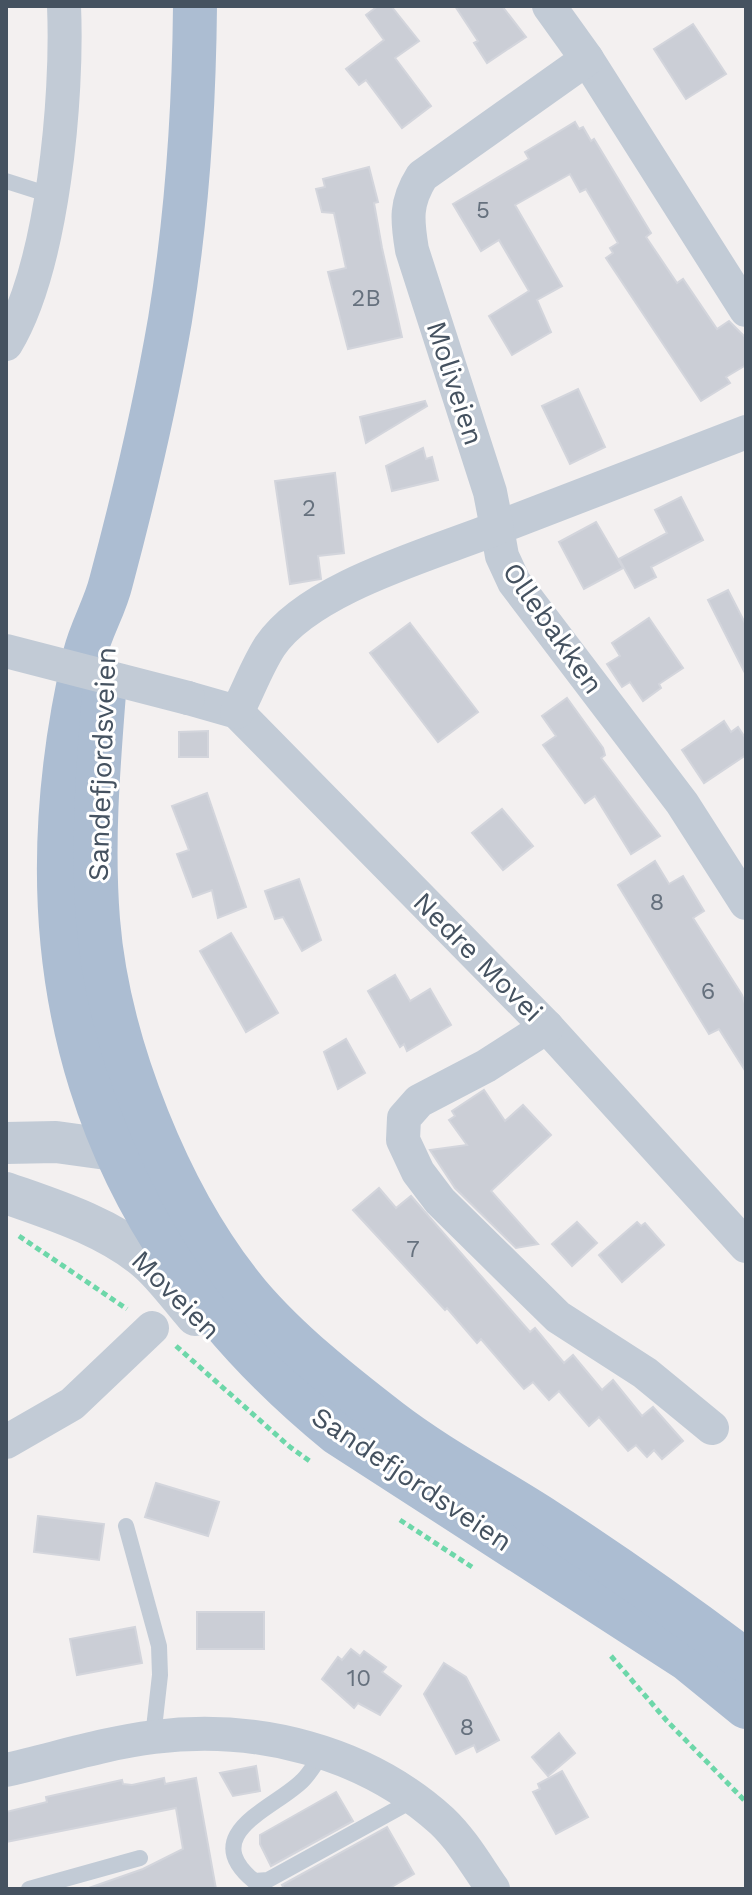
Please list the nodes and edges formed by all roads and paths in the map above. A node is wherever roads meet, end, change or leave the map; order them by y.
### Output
1 (64, 6) edge
2 (195, 6) edge
3 (549, 6) edge
4 (587, 59) junction
5 (6, 181) edge
6 (50, 195) junction
7 (21, 259) edge
8 (746, 310) edge
9 (6, 344) edge
10 (746, 432) edge
11 (497, 528) junction
12 (111, 587) junction
13 (6, 651) edge
14 (237, 712) junction
15 (746, 903) edge
16 (547, 1027) junction
17 (6, 1143) edge
18 (114, 1150) junction
19 (6, 1193) edge
20 (183, 1197) junction
21 (746, 1246) edge
22 (152, 1328) dead end
23 (291, 1396) junction
24 (712, 1428) dead end
25 (6, 1442) edge
26 (126, 1526) dead end
27 (746, 1661) edge
28 (746, 1707) edge
29 (153, 1737) junction
30 (322, 1754) junction
31 (6, 1770) edge
32 (415, 1799) junction
33 (140, 1858) dead end
34 (29, 1889) edge
35 (493, 1889) edge

1 - 6 street
2 - 12 main road, Sandefjordsveien
3 - 4 street
4 - 8 street
4 - 11 street, Moliveien
5 - 6 lane
6 - 7 street
7 - 9 street
10 - 11 street, Ollebakken
11 - 14 street
11 - 15 street, Ollebakken
12 - 18 main road, Sandefjordsveien
12 - 20 main road, Sandefjordsveien
13 - 14 street, Nedre Movei, bridge
14 - 16 street, Nedre Movei
16 - 21 street, Nedre Movei
16 - 24 street
17 - 18 street
18 - 20 street
18 - 23 main road, Sandefjordsveien
19 - 23 street, Moveien
20 - 27 main road, Sandefjordsveien
22 - 25 street
23 - 28 main road, Sandefjordsveien
26 - 29 lane
29 - 30 street
29 - 31 street
30 - 32 street
30 - 32 lane
32 - 35 street
33 - 34 lane

